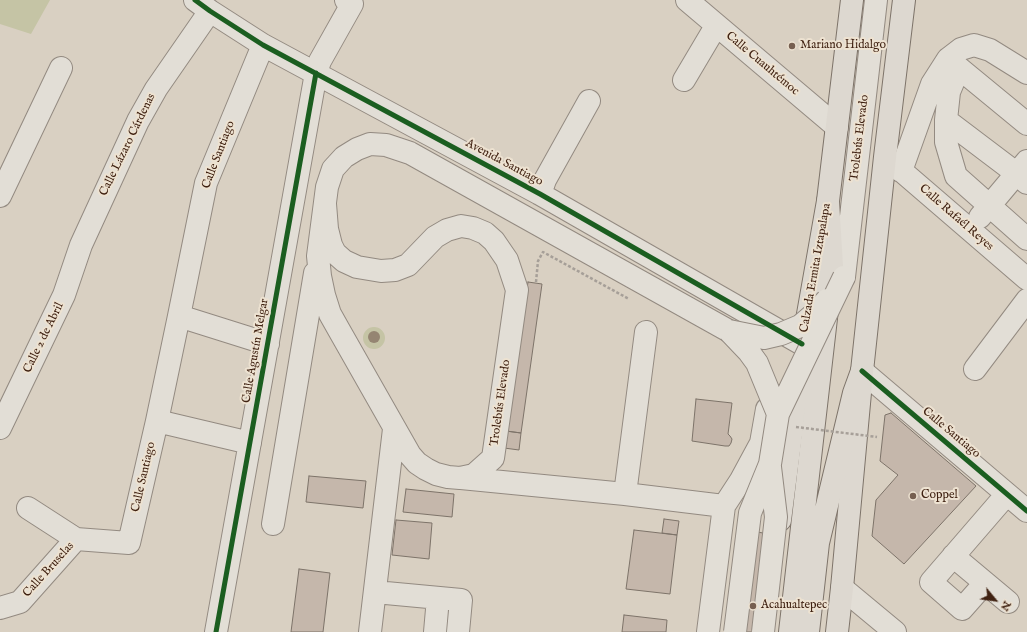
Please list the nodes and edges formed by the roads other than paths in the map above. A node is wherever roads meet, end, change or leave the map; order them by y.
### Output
1 (346, 0) edge
2 (687, 0) edge
3 (852, 0) edge
4 (876, 0) edge
5 (904, 0) edge
6 (202, 5) edge
7 (716, 26) junction
8 (263, 45) junction
9 (954, 63) junction
10 (62, 68) dead end
11 (316, 73) junction
12 (1027, 73) edge
13 (684, 80) dead end
14 (940, 89) junction
15 (589, 101) dead end
16 (946, 120) junction
17 (1027, 124) edge
18 (837, 127) junction
19 (893, 164) junction
20 (1023, 172) edge
21 (540, 194) junction
22 (0, 196) edge
23 (828, 201) junction
24 (325, 204) junction
25 (989, 206) junction
26 (969, 230) junction
27 (1027, 240) edge
28 (81, 245) joint
29 (318, 256) junction
30 (844, 277) junction
31 (1027, 279) edge
32 (1027, 300) edge
33 (179, 316) junction
34 (729, 331) junction
35 (646, 332) dead end
36 (268, 344) junction
37 (802, 344) junction
38 (975, 369) dead end
39 (862, 371) junction
40 (789, 418) junction
41 (157, 421) junction
42 (0, 428) edge
43 (394, 429) junction
44 (250, 443) junction
45 (770, 464) junction
46 (460, 478) junction
47 (741, 480) junction
48 (784, 485) junction
49 (625, 494) junction
50 (1007, 494) junction
51 (724, 506) junction
52 (28, 508) dead end
53 (1027, 511) edge
54 (273, 524) dead end
55 (76, 539) junction
56 (953, 556) junction
57 (985, 583) junction
58 (842, 588) junction
59 (375, 592) junction
60 (438, 598) junction
61 (1008, 602) dead end
62 (0, 608) edge
63 (216, 632) edge
64 (370, 632) edge
65 (435, 632) edge
66 (458, 632) edge
67 (708, 632) edge
68 (735, 632) edge
69 (763, 632) edge
70 (767, 632) edge
71 (790, 632) edge
72 (808, 632) edge
73 (837, 632) edge
74 (894, 632) edge

1 - 11 street, Calle Agustín Melgar
2 - 7 street, Calle Cuauhtémoc
3 - 18 main road, Calzada Ermita Iztapalapa
4 - 30 street, Trolebús Elevado
5 - 19 main road
6 - 8 street, Avenida Santiago
6 - 28 street, Calle Lázaro Cárdenas
7 - 13 street
7 - 18 street, Calle Cuauhtémoc
8 - 11 street, Avenida Santiago
8 - 33 street, Calle Santiago
9 - 12 street
9 - 14 street
9 - 17 street
10 - 22 street
11 - 21 street, Avenida Santiago
11 - 36 street, Calle Agustín Melgar
14 - 16 street
14 - 19 street
15 - 21 street
16 - 20 street
16 - 25 street
18 - 23 main road, Calzada Ermita Iztapalapa
19 - 26 street, Calle Rafaél Reyes
19 - 39 main road
20 - 25 street
21 - 37 street, Avenida Santiago
23 - 37 main road, Calzada Ermita Iztapalapa
23 - 71 main road
24 - 29 street, Trolebús Elevado
24 - 34 street, Trolebús Elevado
24 - 46 street, Trolebús Elevado
25 - 26 street
25 - 27 street
26 - 31 street, Calle Rafaél Reyes
28 - 42 street, Calle 2 de Abril
29 - 43 street, Trolebús Elevado
29 - 54 street
30 - 34 street, Trolebús Elevado, bridge
30 - 40 street, Trolebús Elevado, bridge
32 - 38 street
33 - 36 street
33 - 41 street, Calle Santiago
34 - 40 street, Trolebús Elevado, bridge
35 - 49 street
36 - 44 street, Calle Agustín Melgar
37 - 40 main road, Calzada Ermita Iztapalapa
39 - 50 street, Calle Santiago
39 - 58 main road
39 - 72 main road
40 - 45 street, Trolebús Elevado, bridge
40 - 47 street
40 - 48 main road, Calzada Ermita Iztapalapa
41 - 44 street
41 - 55 street, Calle Santiago
43 - 46 street, Trolebús Elevado
43 - 59 street
44 - 63 street, Calle Agustín Melgar
45 - 68 street, Trolebús Elevado, bridge
45 - 69 street, Trolebús Elevado, bridge
46 - 49 street
47 - 48 street
47 - 51 street
48 - 70 main road, Calzada Ermita Iztapalapa
49 - 51 street
50 - 53 street, Calle Santiago
50 - 56 street
51 - 67 street
52 - 55 street
55 - 62 street, Calle Bruselas
56 - 57 street
56 - 57 street
57 - 61 street
58 - 73 main road
58 - 74 street
59 - 60 street
59 - 64 street
60 - 65 street
60 - 66 street

